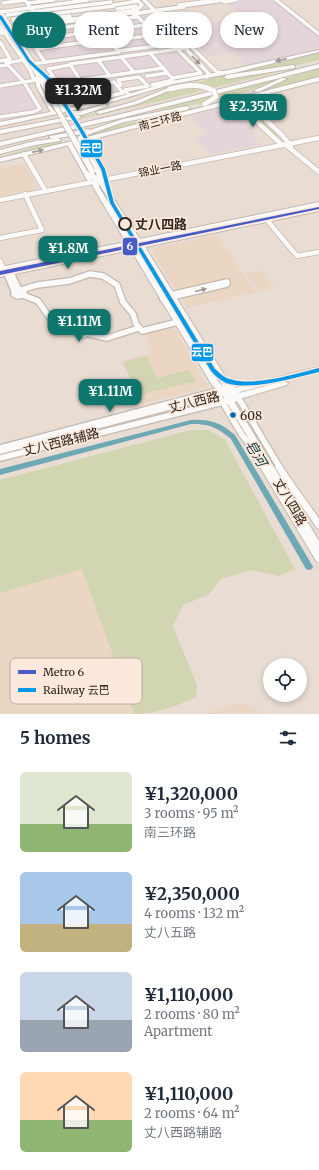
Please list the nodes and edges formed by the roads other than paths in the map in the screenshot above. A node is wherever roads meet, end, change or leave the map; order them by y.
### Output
1 (9, 0) edge
2 (37, 0) edge
3 (70, 0) edge
4 (88, 0) edge
5 (116, 0) edge
6 (132, 0) edge
7 (217, 0) edge
8 (224, 0) edge
9 (230, 0) edge
10 (236, 0) edge
11 (276, 0) edge
12 (2, 2) edge
13 (140, 2) edge
14 (113, 5) edge
15 (59, 8) edge
16 (32, 10) junction
17 (153, 10) junction
18 (90, 12) edge
19 (0, 15) edge
20 (7, 15) edge
21 (74, 15) edge
22 (0, 19) edge
23 (6, 30) edge
24 (319, 34) edge
25 (0, 42) edge
26 (74, 44) edge
27 (115, 48) edge
28 (142, 48) edge
29 (186, 48) joint
30 (177, 49) junction
31 (5, 50) junction
32 (0, 51) edge
33 (118, 51) junction
34 (319, 51) edge
35 (150, 53) junction
36 (121, 57) junction
37 (24, 60) junction
38 (98, 60) junction
39 (45, 62) junction
40 (0, 63) edge
41 (32, 64) junction
42 (70, 65) junction
43 (319, 65) edge
44 (163, 68) junction
45 (134, 72) junction
46 (167, 73) junction
47 (223, 73) junction
48 (53, 76) junction
49 (110, 76) junction
50 (147, 76) dead end
51 (207, 76) junction
52 (172, 78) junction
53 (319, 79) edge
54 (39, 80) junction
55 (24, 82) junction
56 (152, 85) dead end
57 (0, 86) edge
58 (168, 89) junction
59 (61, 90) junction
60 (125, 90) junction
61 (129, 95) junction
62 (243, 99) junction
63 (235, 101) junction
64 (203, 105) junction
65 (63, 111) junction
66 (128, 111) junction
67 (53, 113) junction
68 (0, 118) edge
69 (123, 121) junction
70 (0, 129) edge
71 (282, 134) junction
72 (273, 137) junction
73 (319, 138) edge
74 (80, 141) junction
75 (0, 144) edge
76 (70, 144) junction
77 (286, 144) junction
78 (0, 152) edge
79 (24, 154) junction
80 (0, 160) edge
81 (319, 170) edge
82 (96, 181) junction
83 (45, 190) junction
84 (25, 195) junction
85 (0, 200) edge
86 (319, 204) edge
87 (319, 210) edge
88 (267, 220) junction
89 (0, 238) edge
90 (139, 244) junction
91 (131, 245) junction
92 (319, 252) edge
93 (0, 260) edge
94 (4, 272) edge
95 (20, 292) junction
96 (171, 297) junction
97 (163, 298) junction
98 (186, 320) junction
99 (178, 322) junction
100 (139, 328) junction
101 (319, 369) edge
102 (319, 374) edge
103 (227, 395) junction
104 (0, 448) edge
105 (0, 452) edge
106 (0, 455) edge
107 (0, 458) edge
108 (319, 525) edge
109 (319, 540) edge
110 (319, 549) edge
111 (319, 559) edge

1 - 12 street
2 - 16 street
3 - 15 street
4 - 18 street
5 - 14 street
6 - 14 street
7 - 17 street
8 - 17 main road
9 - 17 main road
10 - 17 street
11 - 24 street
12 - 16 street
12 - 20 street
13 - 14 street
13 - 14 street
13 - 17 street
14 - 18 street
14 - 18 street
14 - 18 street
15 - 16 street
15 - 16 street
15 - 16 street
15 - 18 street
15 - 18 street
15 - 18 street
16 - 20 street
16 - 20 street
17 - 18 main road
17 - 47 street
19 - 23 main road
20 - 23 street
21 - 23 main road
22 - 23 main road
23 - 37 street
23 - 41 main road
23 - 54 main road
25 - 31 street
26 - 39 street
27 - 33 street
28 - 33 street
29 - 30 street
29 -> 51 street
30 - 35 street
30 - 52 street
31 - 32 street
31 - 40 street
33 - 39 street
34 -> 47 highway
35 - 36 street
35 - 44 street
36 - 38 street
36 - 45 street
37 - 40 street
37 - 54 street
38 - 42 street
38 - 49 street
39 - 41 street
40 - 55 street
41 - 54 main road
42 - 48 street
42 - 49 street
43 - 58 highway, bridge
43 - 64 highway
43 - 66 highway
43 - 75 highway
44 - 45 street
44 - 46 street
45 - 49 street
46 - 50 street
46 - 52 street
47 - 51 highway
48 - 54 street
48 - 59 street
51 - 61 highway
52 - 56 street
53 - 62 highway, 南三环路
54 - 55 street
54 - 65 main road
54 - 67 main road
54 - 82 main road, 丈八四路, bridge
55 - 57 street
55 - 68 street
58 - 64 highway, bridge
58 - 65 highway
58 - 70 highway
59 - 59 street
60 - 60 street
60 - 61 street
61 - 65 highway
62 - 63 highway, 南三环路
62 - 71 street
63 - 72 street
63 - 74 highway, 南三环路
64 - 69 highway
64 - 75 highway
65 - 67 highway
66 - 70 highway
66 - 75 highway
67 - 70 highway
67 - 70 highway
69 - 74 highway
69 - 75 highway
71 - 72 street
71 - 77 street
72 - 77 street
73 - 77 street, 锦业一路
74 - 76 highway, 南三环路
74 - 82 main road
76 - 78 highway
79 -> 76 highway, 南三环路
76 - 82 main road
77 - 81 street
77 - 82 street, 锦业一路
79 - 80 highway, 南三环路
79 - 83 street
82 - 83 street, 锦业一路
82 - 84 street, 锦业一路
82 - 90 main road, 丈八四路
82 - 91 main road, 丈八四路
83 - 84 street, 锦业一路
84 - 85 street, 锦业一路
84 - 89 street
86 - 90 main road
87 - 88 main road
88 - 90 main road
88 - 92 street
90 - 91 main road
90 - 96 main road, 丈八四路
91 - 94 main road
91 - 97 main road, 丈八四路
93 - 94 street
94 - 95 street
95 - 100 street
95 - 100 street
96 -> 96 street
96 - 97 street
96 - 98 main road, 丈八四路
97 - 99 main road, 丈八四路
98 - 99 street
98 - 103 main road, 丈八四路
99 - 100 street
99 - 103 main road, 丈八四路
101 - 103 main road, 丈八西路
102 - 103 main road, 丈八西路
103 - 104 street, 丈八西路辅路
103 - 105 main road, 丈八西路
103 - 106 main road, 丈八西路
103 - 107 street, 丈八西路辅路
103 - 108 street
103 - 109 main road, 丈八四路
103 - 110 main road, 丈八四路
103 - 111 street

